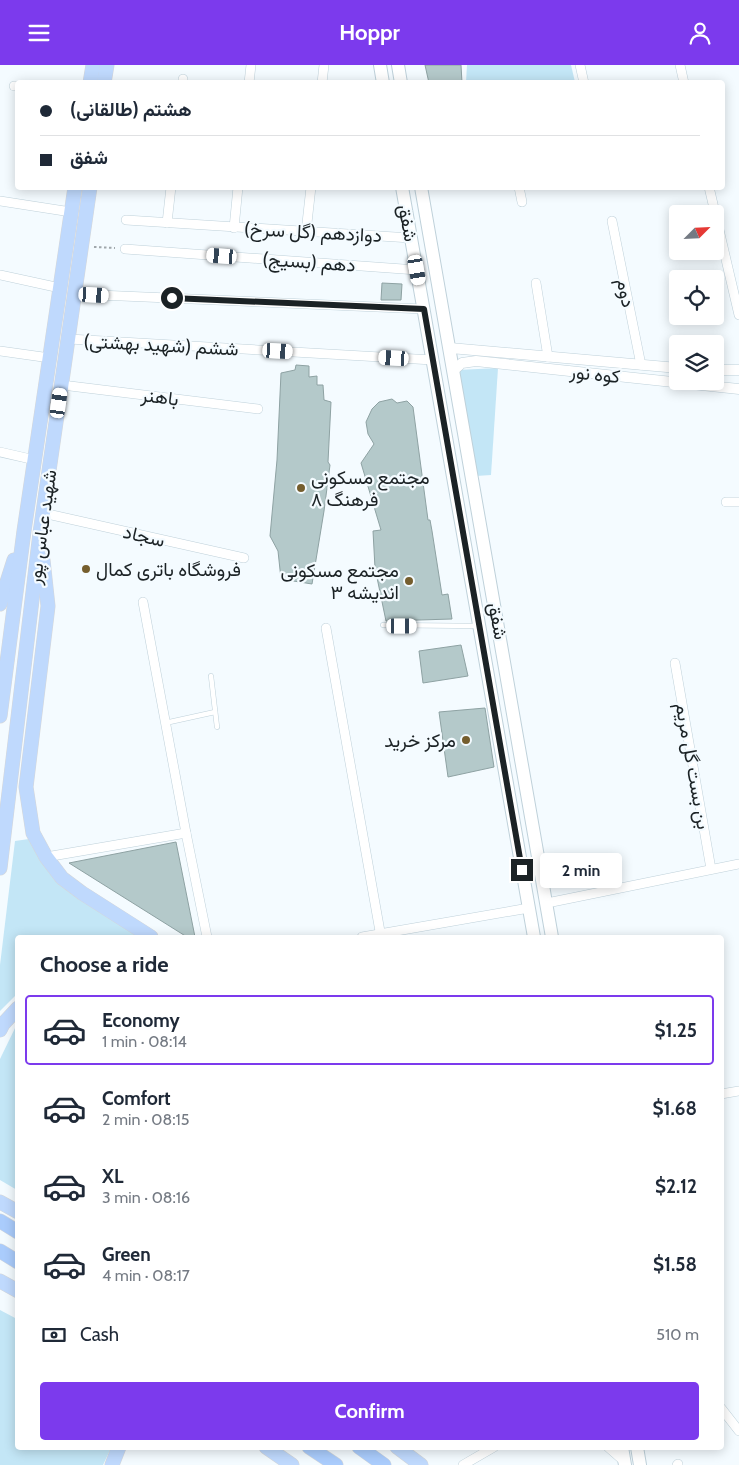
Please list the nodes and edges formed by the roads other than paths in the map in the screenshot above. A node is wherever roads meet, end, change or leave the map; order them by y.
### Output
1 (93, 65) edge
2 (107, 65) edge
3 (251, 65) edge
4 (324, 65) edge
5 (380, 65) edge
6 (398, 65) edge
7 (580, 65) edge
8 (680, 65) edge
9 (90, 80) edge
10 (104, 80) edge
11 (249, 80) edge
12 (322, 80) edge
13 (382, 80) edge
14 (400, 80) edge
15 (583, 80) edge
16 (683, 80) edge
17 (75, 190) edge
18 (90, 190) edge
19 (171, 190) edge
20 (238, 190) edge
21 (311, 190) edge
22 (403, 190) edge
23 (422, 190) edge
24 (520, 190) edge
25 (710, 190) edge
26 (0, 201) edge
27 (522, 202) dead end
28 (72, 211) junction
29 (126, 220) dead end
30 (612, 221) dead end
31 (167, 223) junction
32 (234, 228) junction
33 (306, 232) junction
34 (411, 238) junction
35 (124, 249) road end
36 (417, 270) junction
37 (0, 275) edge
38 (536, 283) dead end
39 (60, 288) junction
40 (75, 294) junction
41 (424, 309) junction
42 (739, 315) edge
43 (69, 339) junction
44 (450, 348) junction
45 (464, 349) junction
46 (0, 351) edge
47 (548, 357) junction
48 (50, 358) junction
49 (433, 360) junction
50 (466, 362) junction
51 (641, 365) junction
52 (669, 367) edge
53 (454, 370) junction
54 (724, 370) edge
55 (739, 370) edge
56 (62, 385) junction
57 (739, 389) edge
58 (258, 409) dead end
59 (0, 452) edge
60 (35, 460) junction
61 (739, 502) edge
62 (726, 503) dead end
63 (43, 513) junction
64 (24, 531) junction
65 (40, 533) junction
66 (244, 558) dead end
67 (143, 602) dead end
68 (0, 604) edge
69 (383, 625) dead end
70 (479, 626) junction
71 (326, 628) dead end
72 (675, 663) dead end
73 (211, 676) dead end
74 (215, 713) junction
75 (0, 716) edge
76 (165, 723) junction
77 (217, 727) dead end
78 (186, 833) junction
79 (46, 857) junction
80 (739, 863) edge
81 (0, 868) edge
82 (711, 869) junction
83 (547, 903) junction
84 (529, 908) junction
85 (149, 935) edge
86 (207, 935) edge
87 (381, 935) edge
88 (386, 935) edge
89 (534, 935) edge
90 (552, 935) edge
91 (15, 1011) edge
92 (0, 1030) edge
93 (739, 1091) edge
94 (724, 1094) edge
95 (0, 1201) edge
96 (15, 1210) edge
97 (0, 1221) edge
98 (15, 1230) edge
99 (0, 1251) edge
100 (15, 1260) edge
101 (0, 1281) edge
102 (15, 1289) edge
103 (724, 1412) edge
104 (739, 1431) edge
105 (118, 1450) edge
106 (270, 1450) edge
107 (314, 1450) edge
108 (363, 1450) edge
109 (401, 1450) edge
110 (489, 1450) edge
111 (611, 1450) edge
112 (623, 1450) edge
113 (638, 1450) edge
114 (625, 1463) edge
115 (112, 1465) edge
116 (292, 1465) edge
117 (336, 1465) edge
118 (384, 1465) edge
119 (421, 1465) edge
120 (463, 1465) edge
121 (640, 1465) edge

1 - 9 main road
2 - 10 main road
3 - 11 street
4 - 12 street
5 - 13 main road
6 - 14 main road
7 - 15 street
8 - 16 street
17 - 28 main road, شهید عباس پور
18 - 40 main road, شهید عباس پور
19 - 31 street
20 - 32 street
21 - 33 street
22 - 34 main road, شفق
23 - 44 main road, شفق
24 - 27 street
25 - 42 street
26 - 28 street
28 - 39 main road, شهید عباس پور
29 - 31 street, دوازدهم (گل سرخ)
30 - 51 street, دوم
31 - 32 street, دوازدهم (گل سرخ)
32 - 33 street, دوازدهم (گل سرخ)
33 - 34 street, دوازدهم (گل سرخ)
34 - 36 main road, شفق
35 - 36 street, دهم (بسیج)
36 - 41 main road, شفق
37 - 39 street
38 - 47 street
39 - 48 main road, شهید عباس پور
40 - 41 street
40 - 43 main road, شهید عباس پور
41 - 49 main road, شفق
43 - 49 street, ششم (شهید بهشتی)
43 - 56 main road, شهید عباس پور
44 - 45 street, کوه نور
44 - 53 main road, شفق
45 - 47 street, کوه نور
45 - 50 street
46 - 48 street
47 - 51 street, کوه نور
48 - 60 main road, شهید عباس پور
49 - 70 main road, شفق
50 - 53 street
50 - 57 street, کوه نور
51 - 52 street, کوه نور
53 - 83 main road, شفق
54 - 55 street
56 - 58 street, باهنر
56 - 63 main road, شهید عباس پور
59 - 60 street
60 - 64 main road, شهید عباس پور
61 - 62 street
63 - 65 main road, شهید عباس پور
63 - 66 street, سجاد
64 - 68 main road
64 - 75 main road, شهید عباس پور
65 - 79 main road
65 - 81 main road, شهید عباس پور
67 - 76 street
69 - 70 lane
70 - 84 main road, شفق
71 - 87 street
72 - 82 street, بن بست گل مریم
73 - 74 lane
74 - 76 lane
74 - 77 lane
76 - 78 street
78 - 79 street
78 - 86 street
79 - 85 main road
80 - 82 street
82 - 83 street
83 - 90 main road, شفق
84 - 88 street
84 - 89 main road, شفق
91 - 92 main road
93 - 94 street
95 - 96 main road
97 - 98 highway
99 - 100 highway
101 - 102 main road
103 - 104 street
105 - 115 main road
106 - 116 main road
107 - 117 highway
108 - 118 highway
109 - 119 main road
110 - 120 street
111 - 114 street
112 - 114 main road
113 - 121 main road

